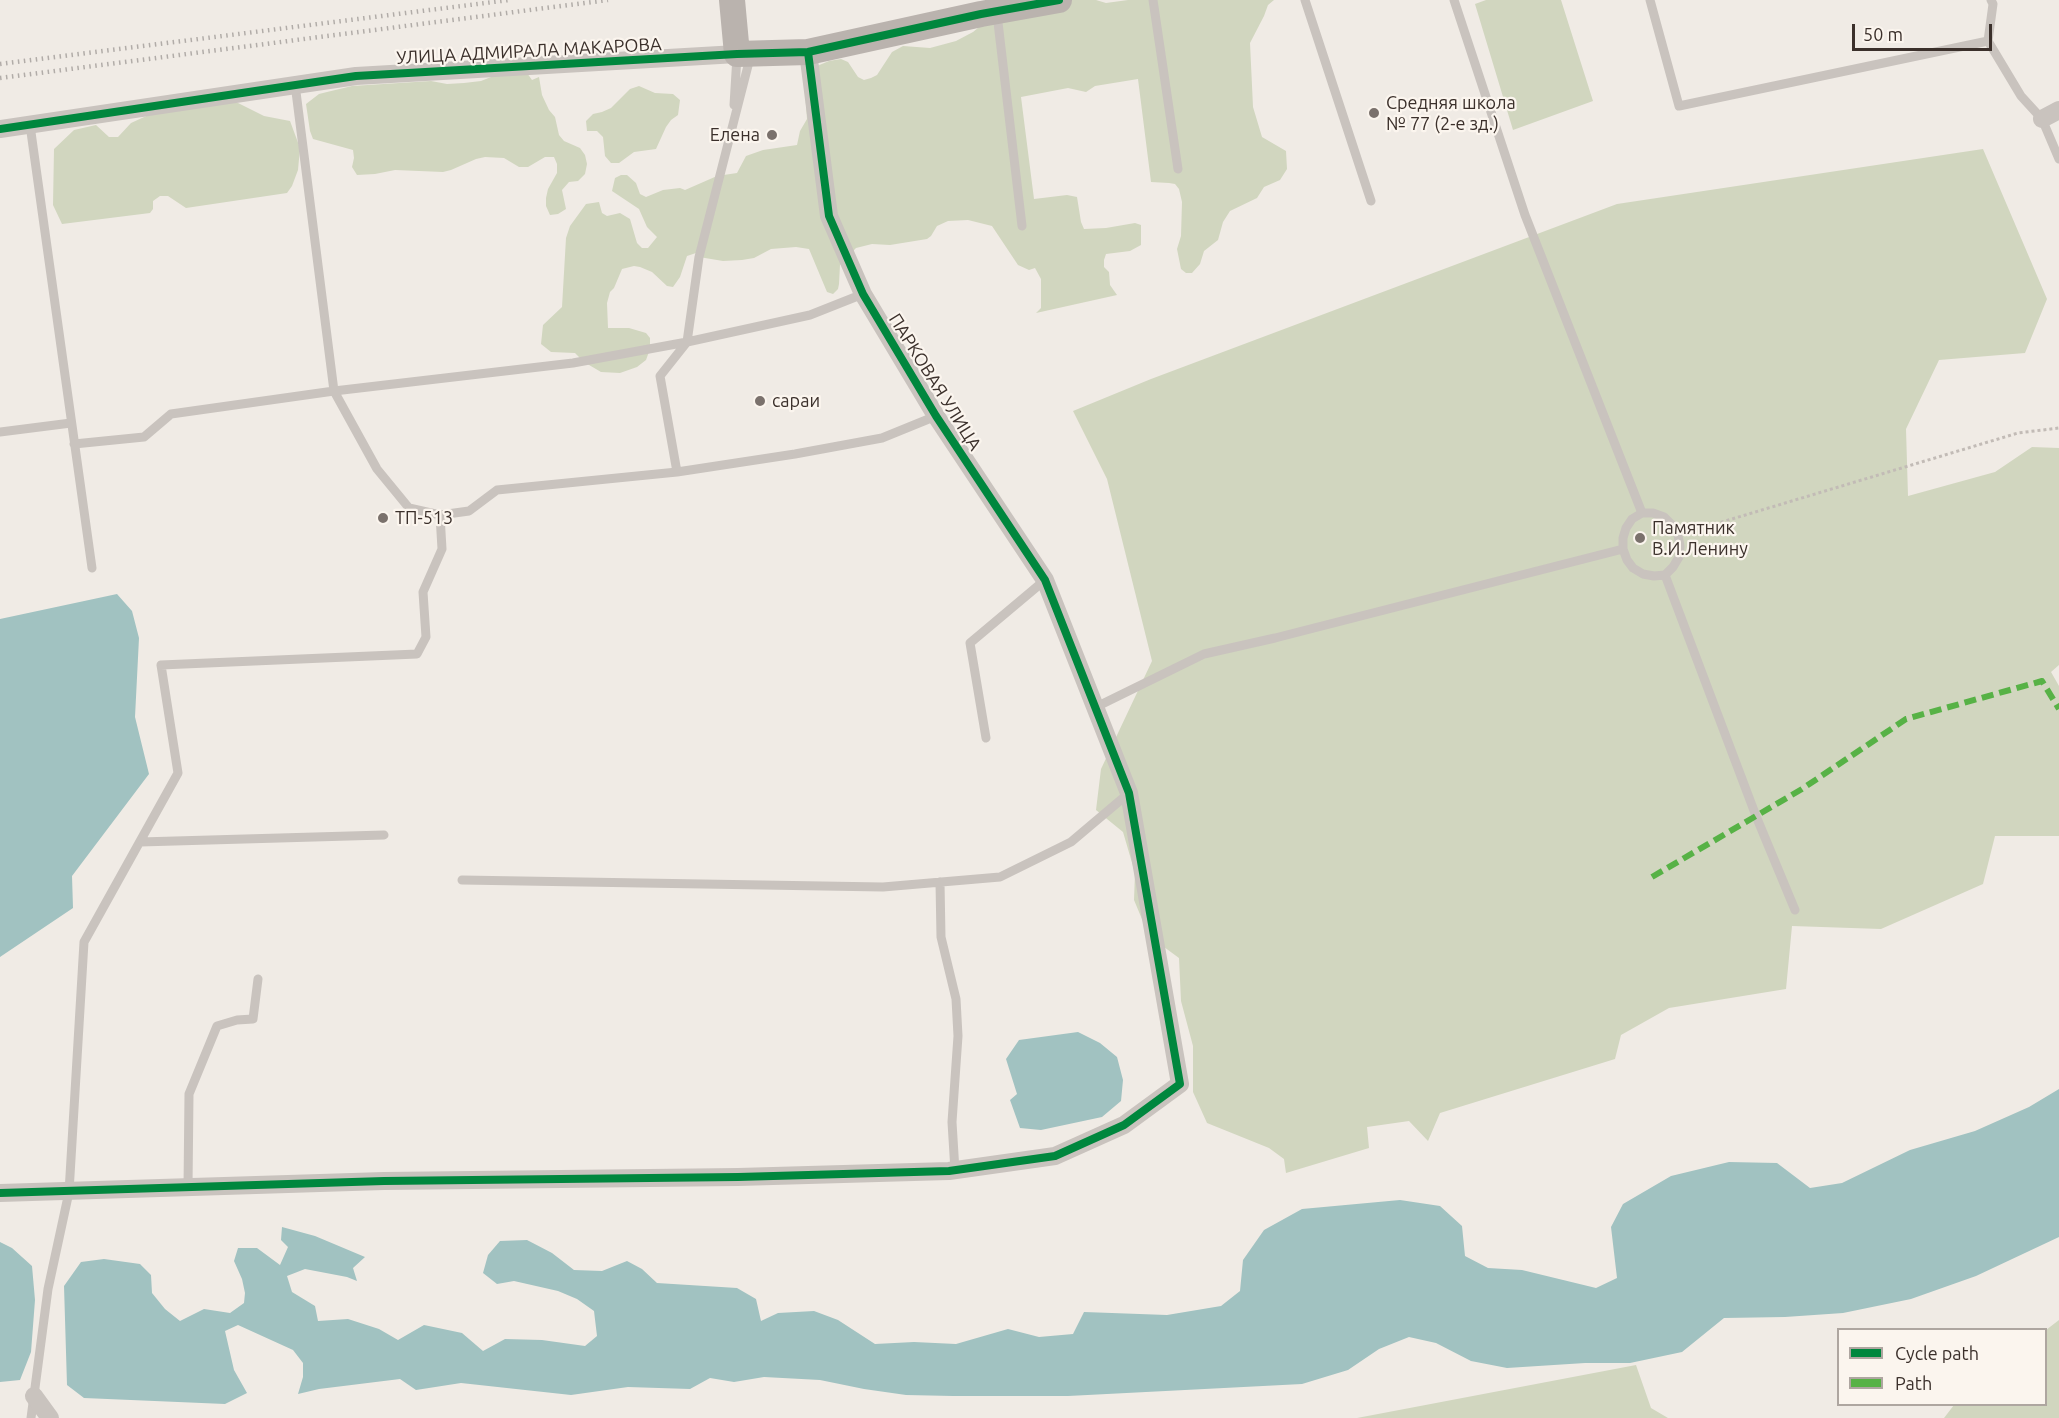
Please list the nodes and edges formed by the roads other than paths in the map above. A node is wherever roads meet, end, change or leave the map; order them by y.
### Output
1 (732, 0) edge
2 (746, 0) edge
3 (1059, 0) edge
4 (1153, 0) edge
5 (1305, 0) edge
6 (1455, 0) edge
7 (1650, 0) edge
8 (1991, 0) edge
9 (996, 12) junction
10 (1988, 41) junction
11 (808, 52) junction
12 (745, 53) junction
13 (295, 84) junction
14 (2059, 110) edge
15 (2042, 119) junction
16 (30, 125) junction
17 (733, 127) junction
18 (0, 129) edge
19 (2059, 159) edge
20 (1178, 169) dead end
21 (1371, 201) dead end
22 (1022, 226) dead end
23 (863, 294) junction
24 (687, 342) junction
25 (334, 391) junction
26 (936, 416) junction
27 (71, 423) junction
28 (0, 432) edge
29 (74, 444) junction
30 (677, 472) junction
31 (1642, 513) junction
32 (440, 515) junction
33 (1623, 549) junction
34 (92, 568) dead end
35 (1665, 575) junction
36 (1045, 580) junction
37 (1096, 707) junction
38 (986, 738) dead end
39 (1129, 793) junction
40 (384, 835) dead end
41 (140, 842) junction
42 (462, 880) dead end
43 (940, 882) junction
44 (1795, 910) dead end
45 (258, 979) dead end
46 (955, 1171) junction
47 (188, 1187) junction
48 (69, 1192) junction
49 (0, 1193) edge
50 (34, 1395) junction
51 (32, 1418) edge
52 (50, 1418) edge

1 - 12 street
2 - 12 street
3 - 9 street, УЛИЦА АДМИРАЛА МАКАРОВА
4 - 20 lane
5 - 21 lane
6 - 31 lane
7 - 10 lane
8 - 10 lane
9 - 11 street, УЛИЦА АДМИРАЛА МАКАРОВА
9 - 22 lane
10 - 15 lane
11 - 12 street, УЛИЦА АДМИРАЛА МАКАРОВА
11 - 23 street, ПАРКОВАЯ УЛИЦА
12 - 13 street, УЛИЦА АДМИРАЛА МАКАРОВА
12 - 17 lane
12 - 17 lane
13 - 16 street, УЛИЦА АДМИРАЛА МАКАРОВА
13 - 25 lane
14 - 15 street
15 - 19 lane
16 - 18 street, УЛИЦА АДМИРАЛА МАКАРОВА
16 - 27 lane
17 - 24 lane
23 - 24 lane
23 - 26 street, ПАРКОВАЯ УЛИЦА
24 - 25 lane
24 - 30 lane
25 - 29 lane
25 - 32 lane
26 - 30 lane
26 - 36 street, ПАРКОВАЯ УЛИЦА
27 - 28 lane
27 - 29 lane
29 - 34 lane
30 - 32 lane
31 - 33 lane
31 - 35 lane
32 - 41 lane
33 - 35 lane
33 - 37 lane
35 - 44 lane
36 - 37 street, ПАРКОВАЯ УЛИЦА
36 - 38 lane
37 - 39 street, ПАРКОВАЯ УЛИЦА
39 - 43 lane
39 - 46 street, ПАРКОВАЯ УЛИЦА
40 - 41 lane
41 - 48 lane
42 - 43 lane
43 - 46 lane
45 - 47 lane
46 - 47 street
47 - 48 street
48 - 49 street
48 - 50 lane
50 - 51 lane
50 - 52 street

